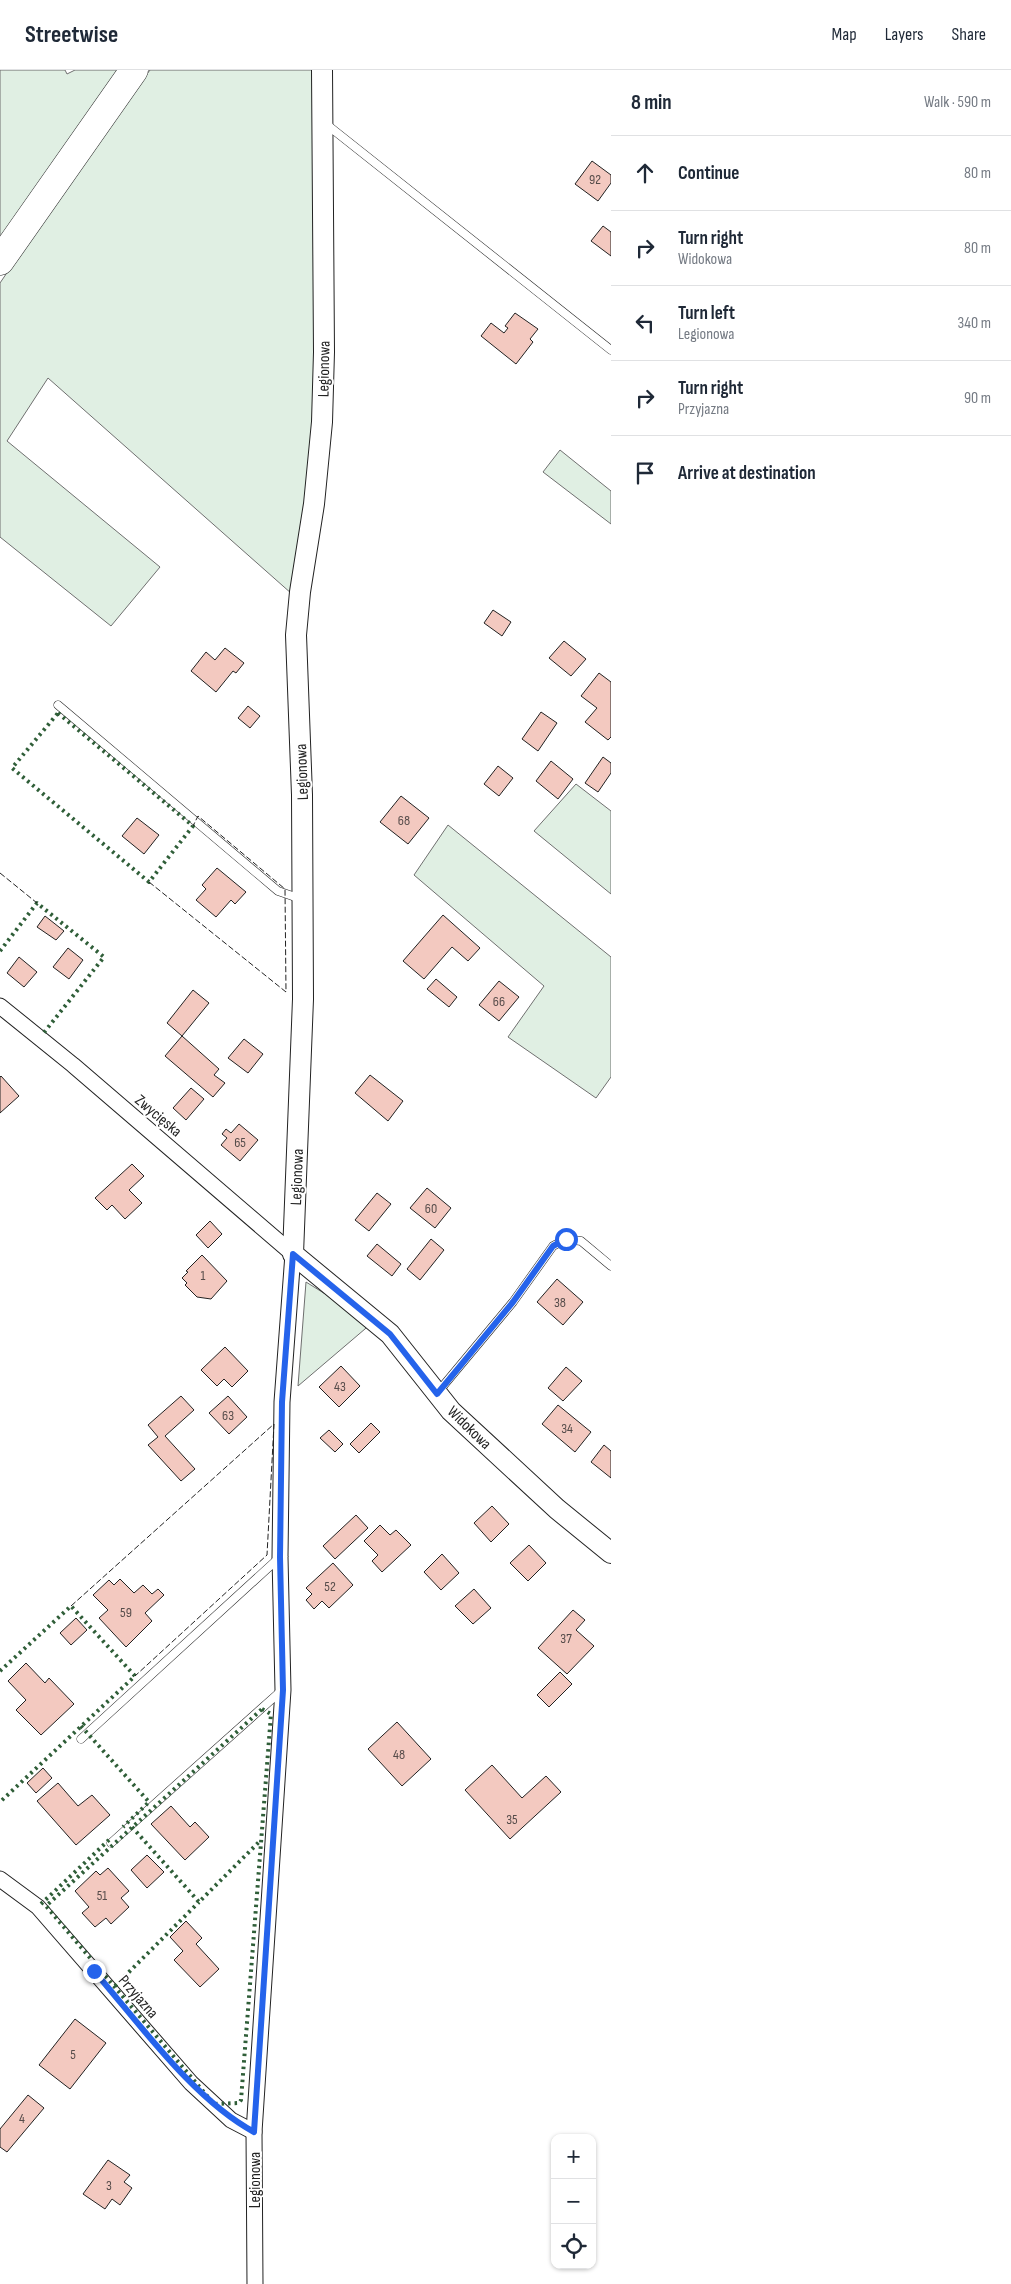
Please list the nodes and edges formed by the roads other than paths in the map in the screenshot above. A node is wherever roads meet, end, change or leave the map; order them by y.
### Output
1 (134, 70) edge
2 (322, 70) edge
3 (322, 121) junction
4 (0, 261) edge
5 (611, 350) edge
6 (58, 704) dead end
7 (303, 900) junction
8 (0, 1006) edge
9 (293, 1254) junction
10 (611, 1266) edge
11 (437, 1394) junction
12 (611, 1553) edge
13 (280, 1557) junction
14 (283, 1690) junction
15 (81, 1739) dead end
16 (111, 1843) dead end
17 (0, 1879) edge
18 (254, 2132) junction
19 (255, 2284) edge

1 - 4 highway
2 - 3 street, Legionowa
3 - 5 lane
3 - 7 street, Legionowa
6 - 7 lane
7 - 9 street, Legionowa
8 - 9 street, Zwycięska
9 - 11 street, Widokowa
9 - 13 street, Legionowa
10 - 11 lane
11 - 12 street, Widokowa
13 - 14 street, Legionowa
13 - 15 lane
14 - 16 lane
14 - 18 street, Legionowa
17 - 18 street, Przyjazna
18 - 19 street, Legionowa

